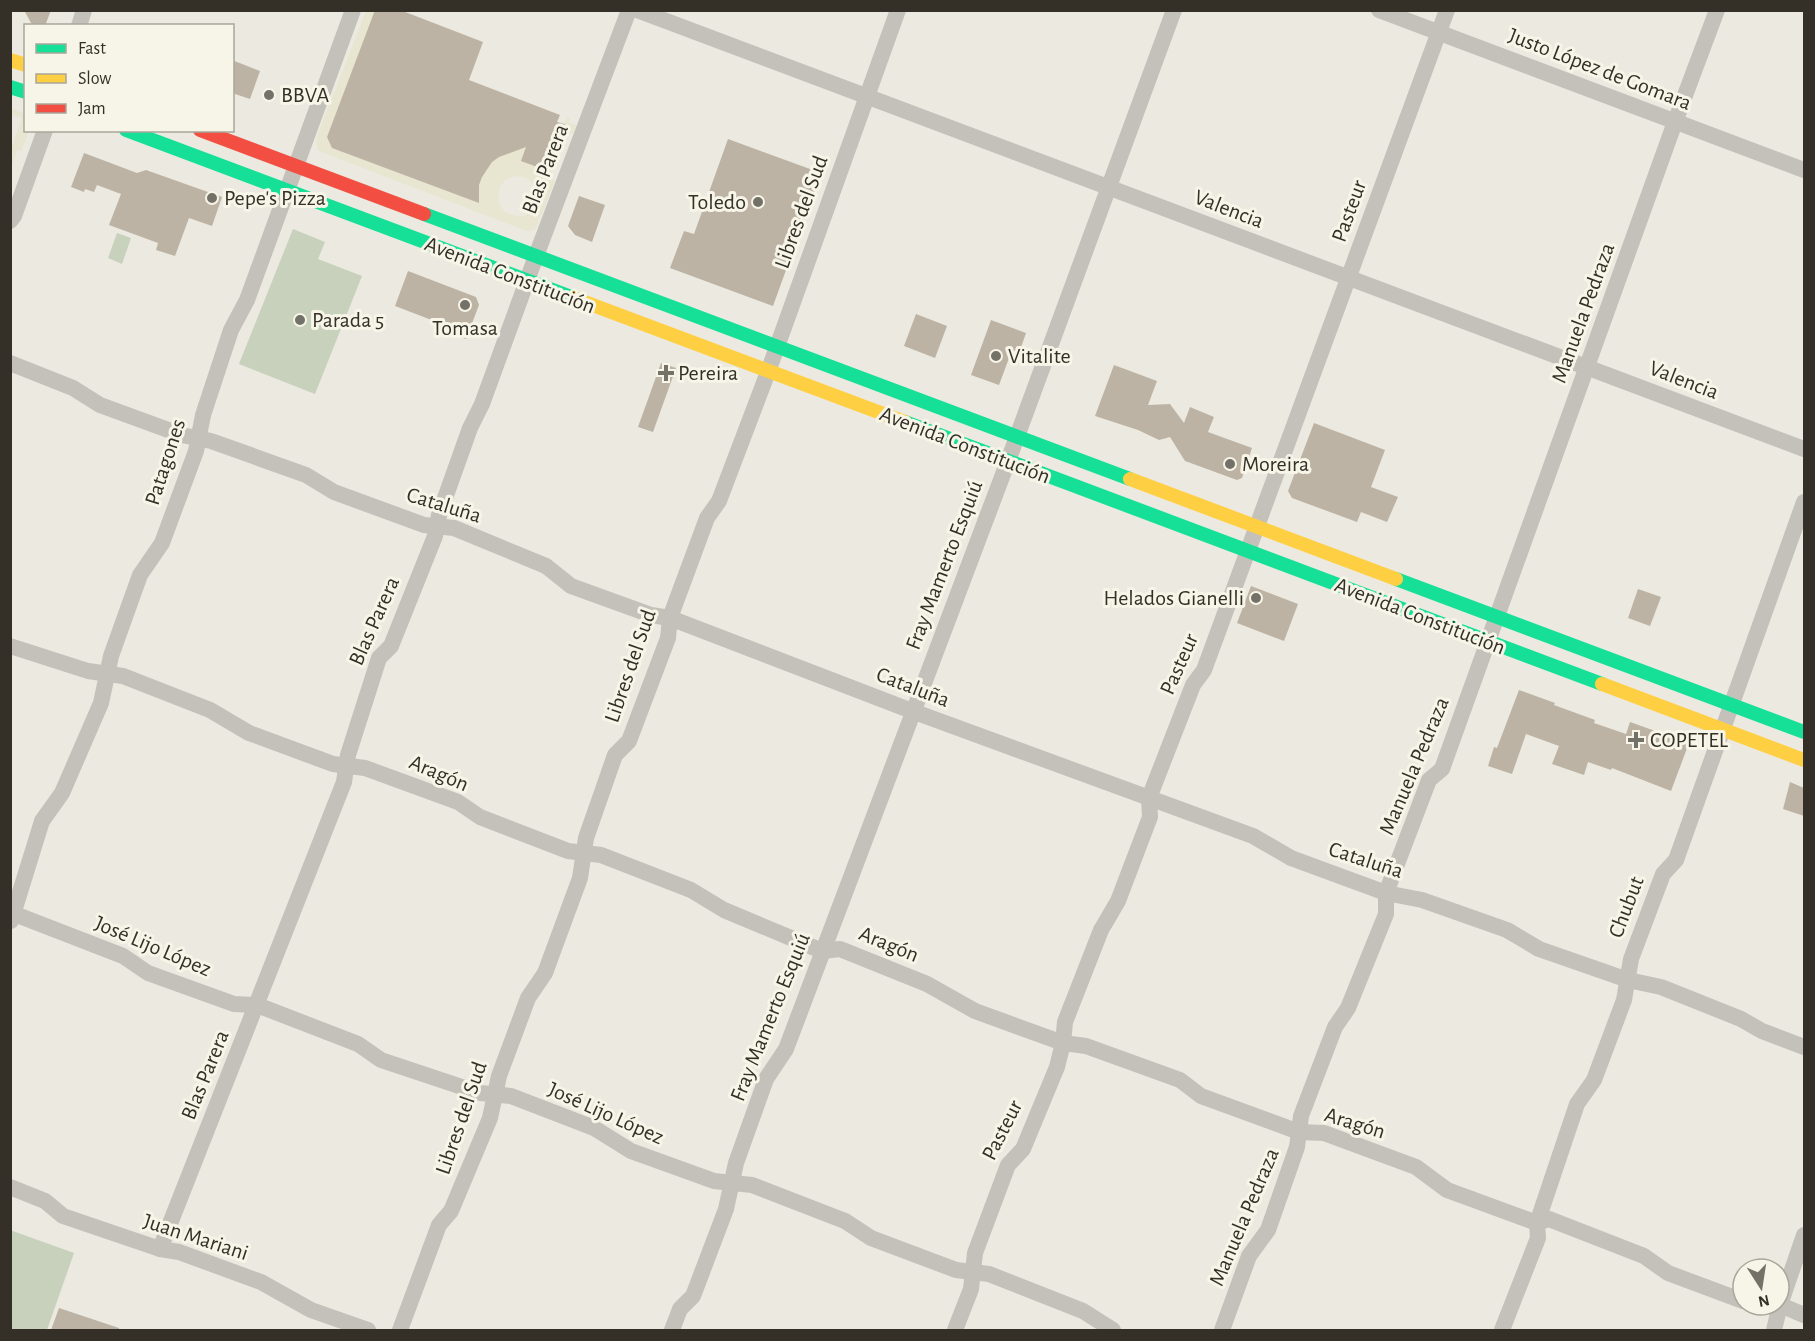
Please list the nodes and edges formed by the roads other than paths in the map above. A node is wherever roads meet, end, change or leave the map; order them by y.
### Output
1 (353, 10) edge
2 (629, 10) edge
3 (637, 10) edge
4 (898, 10) edge
5 (1174, 10) edge
6 (1379, 10) edge
7 (1447, 10) edge
8 (1717, 10) edge
9 (1439, 33) junction
10 (867, 97) junction
11 (1675, 122) junction
12 (44, 132) edge
13 (131, 132) edge
14 (205, 132) edge
15 (296, 166) junction
16 (1804, 170) edge
17 (1107, 187) junction
18 (287, 191) junction
19 (10, 220) edge
20 (536, 256) junction
21 (1348, 277) junction
22 (526, 281) junction
23 (777, 347) junction
24 (10, 363) edge
25 (1587, 367) junction
26 (768, 372) junction
27 (1017, 437) junction
28 (198, 438) junction
29 (1804, 449) edge
30 (1008, 461) junction
31 (1804, 502) edge
32 (437, 526) junction
33 (1256, 526) junction
34 (1248, 551) junction
35 (1497, 616) junction
36 (670, 618) junction
37 (1488, 641) junction
38 (10, 646) edge
39 (108, 674) junction
40 (1733, 705) junction
41 (912, 711) junction
42 (1724, 729) junction
43 (1804, 732) edge
44 (1804, 760) edge
45 (346, 765) junction
46 (1149, 798) junction
47 (584, 853) junction
48 (1386, 893) junction
49 (11, 917) edge
50 (822, 951) junction
51 (1628, 980) junction
52 (257, 1005) junction
53 (1063, 1043) junction
54 (1804, 1047) edge
55 (496, 1095) junction
56 (1299, 1132) junction
57 (733, 1183) junction
58 (10, 1187) edge
59 (1537, 1222) junction
60 (1804, 1235) edge
61 (160, 1249) junction
62 (973, 1271) junction
63 (1791, 1273) edge
64 (1731, 1297) edge
65 (368, 1330) edge
66 (400, 1330) edge
67 (672, 1330) edge
68 (955, 1330) edge
69 (1113, 1330) edge
70 (1222, 1330) edge
71 (1502, 1330) edge

1 - 15 street, Patagones
2 - 20 street, Blas Parera
3 - 10 street, Valencia
4 - 10 street, Libres del Sud
5 - 17 street, Fray Mamerto Esquiú
6 - 9 street, Justo López de Gomara
7 - 9 street, Pasteur
8 - 11 street, Manuela Pedraza
9 - 11 street, Justo López de Gomara
9 - 21 street, Pasteur
10 - 17 street, Valencia
10 - 23 street, Libres del Sud
11 - 16 street, Justo López de Gomara
11 - 25 street, Manuela Pedraza
12 - 19 street
13 - 18 main road, Avenida Constitución
14 - 15 main road, Avenida Constitución
15 - 18 street, Patagones
15 - 20 main road, Avenida Constitución
17 - 21 street, Valencia
17 - 27 street, Fray Mamerto Esquiú
18 - 22 main road, Avenida Constitución
18 - 28 street, Patagones
20 - 22 street, Blas Parera
20 - 23 main road, Avenida Constitución
21 - 25 street, Valencia
21 - 33 street, Pasteur
22 - 26 main road, Avenida Constitución
22 - 32 street, Blas Parera
23 - 26 street, Libres del Sud
23 - 27 main road, Avenida Constitución
24 - 28 street, Cataluña
25 - 29 street, Valencia
25 - 35 street, Manuela Pedraza
26 - 30 main road, Avenida Constitución
26 - 36 street, Libres del Sud
27 - 30 street, Fray Mamerto Esquiú
27 - 33 main road, Avenida Constitución
28 - 32 street, Cataluña
28 - 39 street, Patagones
30 - 34 main road, Avenida Constitución
30 - 41 street, Fray Mamerto Esquiú
31 - 40 street, Chubut
32 - 36 street, Cataluña
32 - 45 street, Blas Parera
33 - 34 street, Pasteur
33 - 35 main road, Avenida Constitución
34 - 37 main road, Avenida Constitución
34 - 46 street, Pasteur
35 - 37 street, Manuela Pedraza
35 - 40 main road, Avenida Constitución
36 - 41 street, Cataluña
36 - 47 street, Libres del Sud
37 - 42 main road, Avenida Constitución
37 - 48 street, Manuela Pedraza
38 - 39 street, Aragón
39 - 45 street, Aragón
39 - 49 street, Patagones
40 - 42 street, Chubut
40 - 43 main road, Avenida Constitución
41 - 46 street, Cataluña
41 - 50 street, Fray Mamerto Esquiú
42 - 44 main road, Avenida Constitución
42 - 51 street, Chubut
45 - 47 street, Aragón
45 - 52 street, Blas Parera
46 - 48 street, Cataluña
46 - 53 street, Pasteur
47 - 50 street, Aragón
47 - 55 street, Libres del Sud
48 - 51 street, Cataluña
48 - 56 street, Manuela Pedraza
49 - 52 street, José Lijo López
50 - 53 street, Aragón
50 - 57 street, Fray Mamerto Esquiú
51 - 54 street, Cataluña
51 - 59 street, Chubut
52 - 55 street, José Lijo López
52 - 61 street, Blas Parera
53 - 56 street, Aragón
53 - 62 street, Pasteur
55 - 57 street, José Lijo López
55 - 66 street, Libres del Sud
56 - 59 street, Aragón
56 - 70 street, Manuela Pedraza
57 - 62 street, José Lijo López
57 - 67 street, Fray Mamerto Esquiú
58 - 61 street, Juan Mariani
59 - 64 street, Aragón
59 - 71 street, Chubut
60 - 63 street
61 - 65 street, Juan Mariani
62 - 68 street, Pasteur
62 - 69 street, José Lijo López

